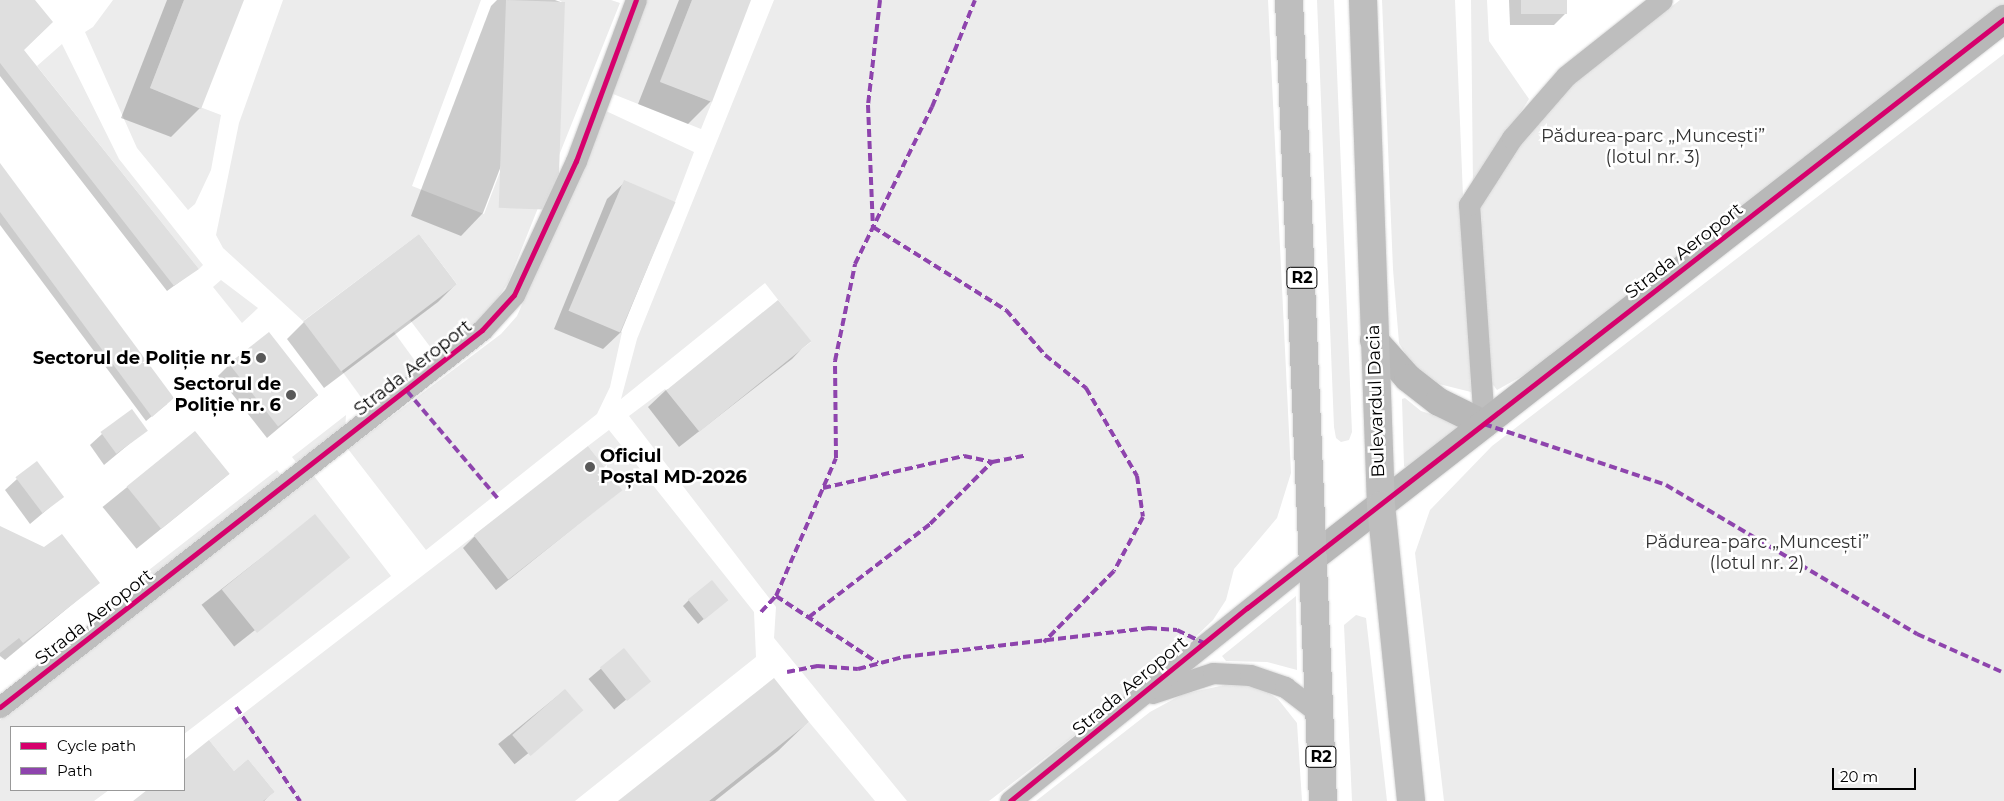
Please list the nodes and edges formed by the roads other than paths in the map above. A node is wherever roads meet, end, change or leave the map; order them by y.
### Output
1 (636, 0) edge
2 (1289, 0) edge
3 (1363, 0) edge
4 (1662, 0) edge
5 (2004, 20) edge
6 (1374, 340) junction
7 (1484, 424) junction
8 (1381, 505) junction
9 (1315, 556) junction
10 (1140, 697) junction
11 (0, 707) edge
12 (1319, 713) junction
13 (1010, 801) edge
14 (1323, 801) edge
15 (1411, 801) edge

1 - 11 street, Strada Aeroport
2 - 9 main road, R2
3 - 6 main road, Bulevardul Dacia
4 - 7 street
5 - 7 street, Strada Aeroport
6 - 7 street
6 - 8 main road, Bulevardul Dacia
7 - 8 street, Strada Aeroport
8 - 9 street, Strada Aeroport
8 - 15 main road, Bulevardul Dacia
9 - 10 street, Strada Aeroport
9 - 12 main road, R2
10 - 12 street
10 - 13 street, Strada Aeroport
12 - 14 main road, R2

